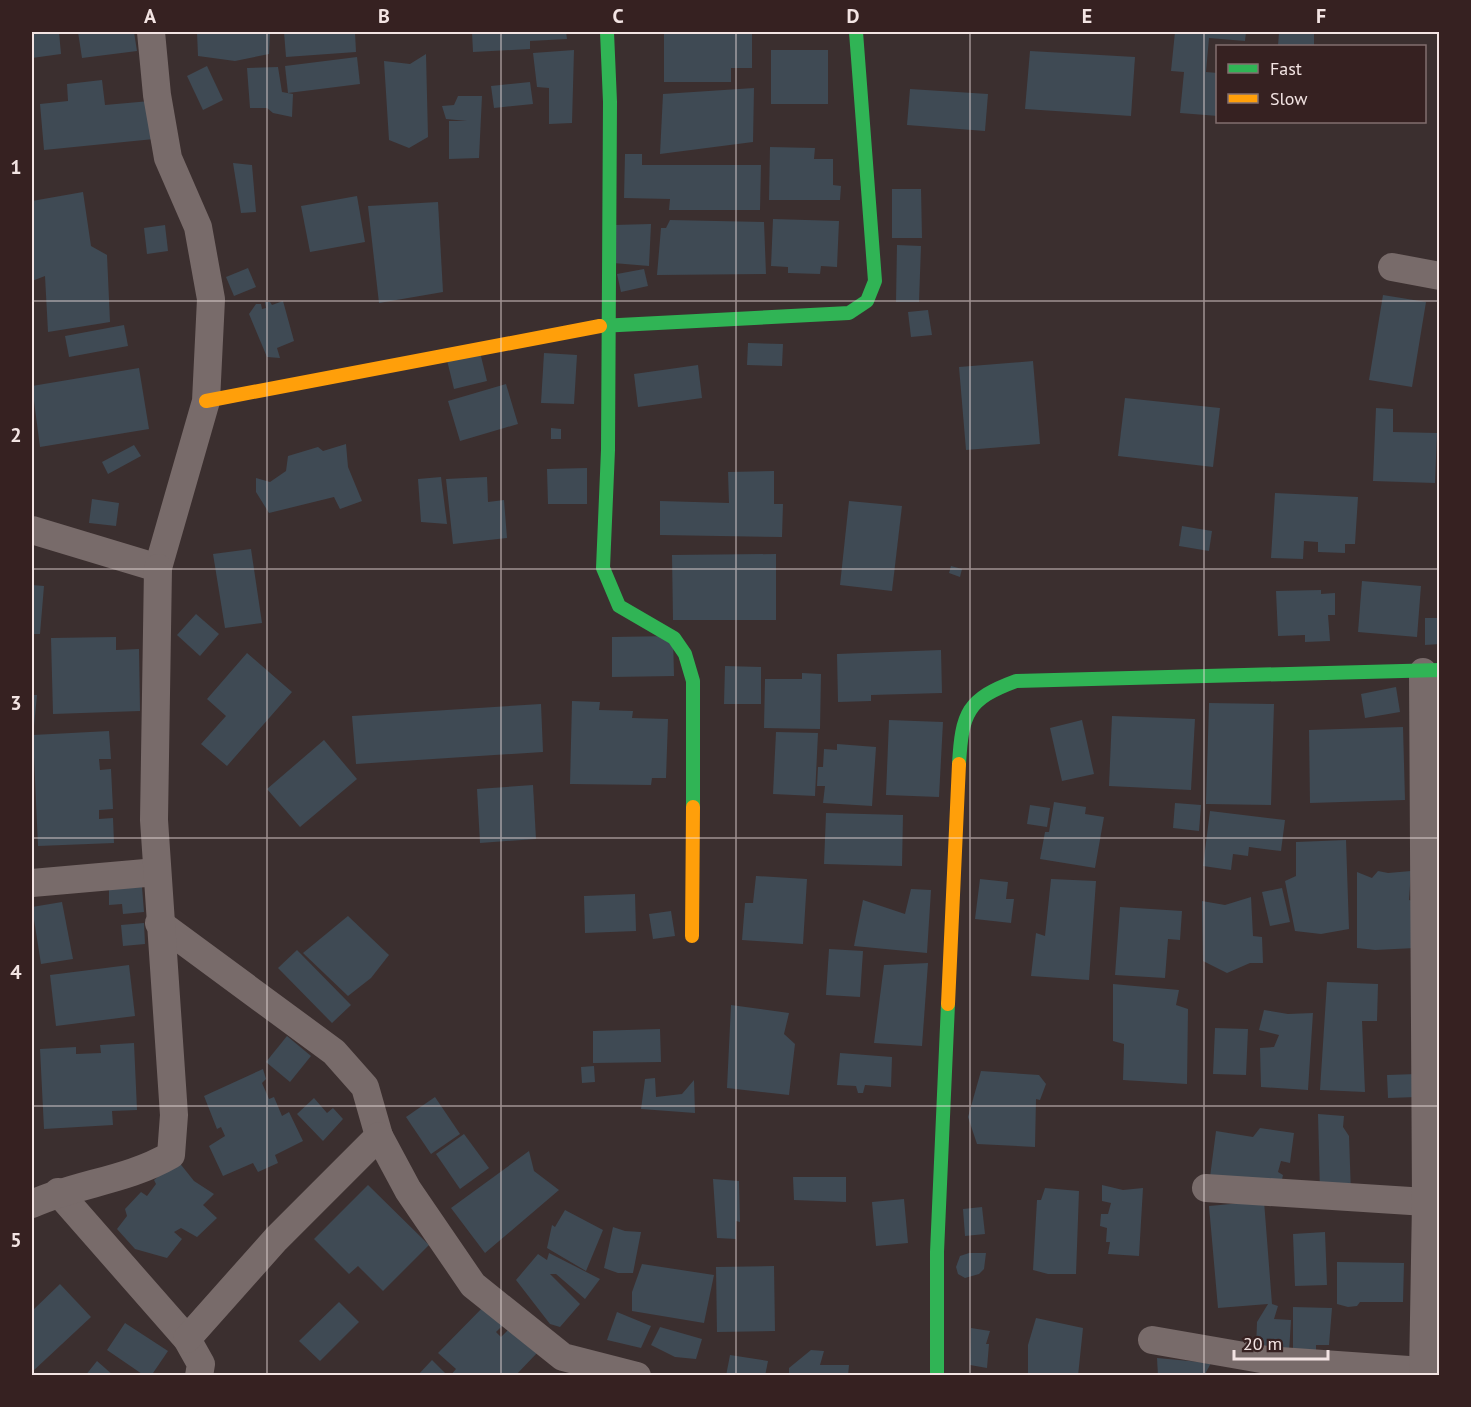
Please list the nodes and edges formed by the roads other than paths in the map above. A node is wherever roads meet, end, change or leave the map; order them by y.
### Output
1 (151, 32) edge
2 (607, 32) edge
3 (856, 32) edge
4 (1392, 267) dead end
5 (1440, 276) edge
6 (608, 324) junction
7 (206, 401) junction
8 (32, 530) edge
9 (159, 568) junction
10 (1431, 671) edge
11 (157, 872) junction
12 (32, 883) edge
13 (159, 923) junction
14 (692, 936) dead end
15 (379, 1136) junction
16 (1206, 1188) dead end
17 (58, 1192) junction
18 (1426, 1202) junction
19 (32, 1204) edge
20 (187, 1339) junction
21 (1152, 1340) dead end
22 (1423, 1373) edge
23 (199, 1376) edge
24 (637, 1376) edge
25 (937, 1376) edge

1 - 7 street
2 - 6 street
3 - 6 street
4 - 5 street
6 - 7 street
6 - 14 street
7 - 9 street
8 - 9 street
9 - 11 street
10 - 18 street
10 - 25 street
11 - 12 street
11 - 13 street
13 - 15 street
13 - 17 street
15 - 20 street
15 - 24 street
16 - 18 street
17 - 19 street
17 - 20 street
18 - 22 street
20 - 23 street
21 - 22 street

